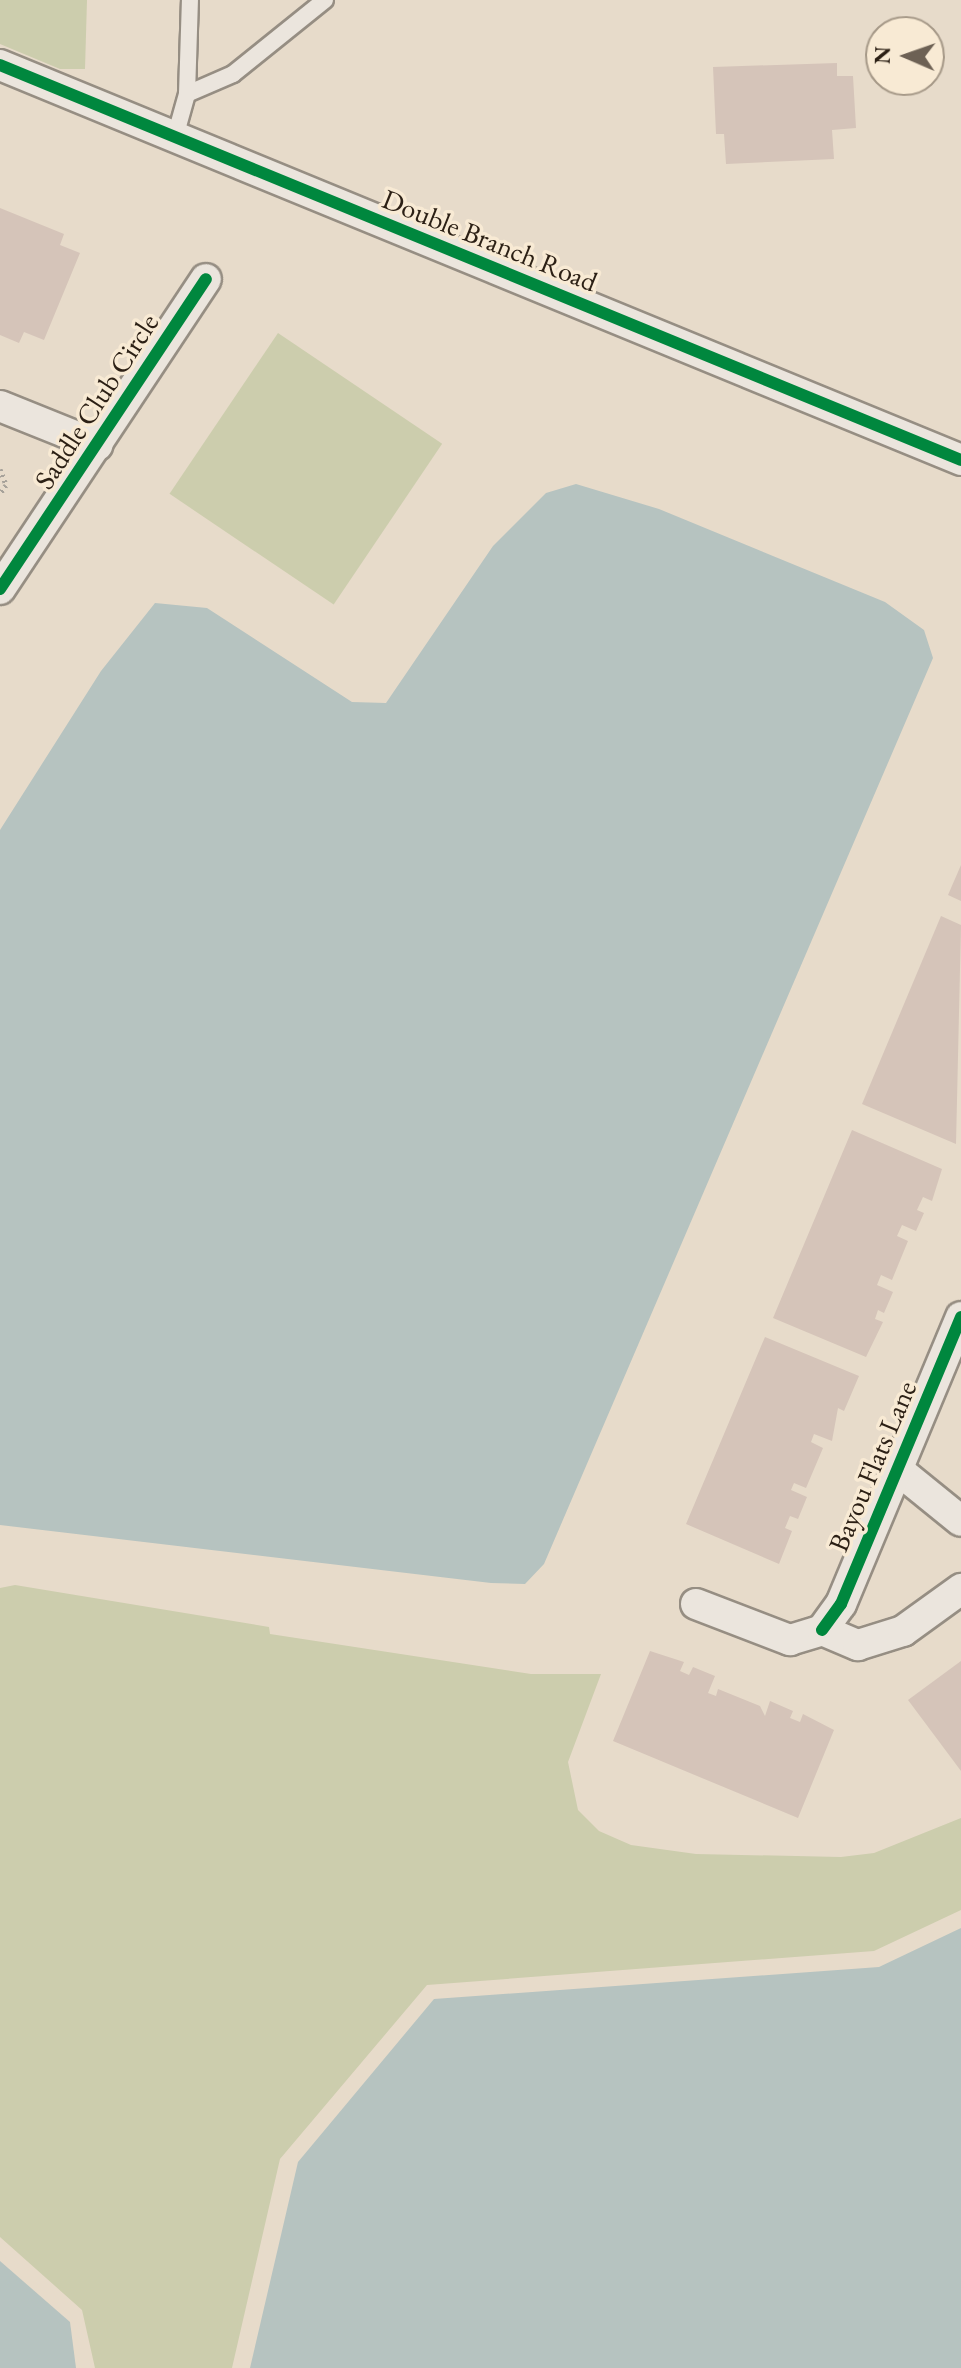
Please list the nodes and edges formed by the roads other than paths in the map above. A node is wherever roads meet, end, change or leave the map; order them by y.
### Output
1 (190, 0) edge
2 (325, 0) edge
3 (0, 65) edge
4 (187, 94) junction
5 (175, 137) junction
6 (206, 279) dead end
7 (0, 406) edge
8 (97, 445) junction
9 (961, 460) edge
10 (0, 589) edge
11 (961, 1317) edge
12 (897, 1469) junction
13 (961, 1521) edge
14 (961, 1589) edge
15 (696, 1604) dead end
16 (822, 1630) junction

1 - 4 lane
2 - 4 lane
3 - 5 street, Double Branch Road
4 - 5 lane
5 - 9 street, Double Branch Road
6 - 8 street, Saddle Club Circle
7 - 8 street, Saddle Club Circle
8 - 10 street, Saddle Club Circle
11 - 12 street, Bayou Flats Lane
12 - 13 street
12 - 16 street, Bayou Flats Lane
14 - 16 street
15 - 16 street

